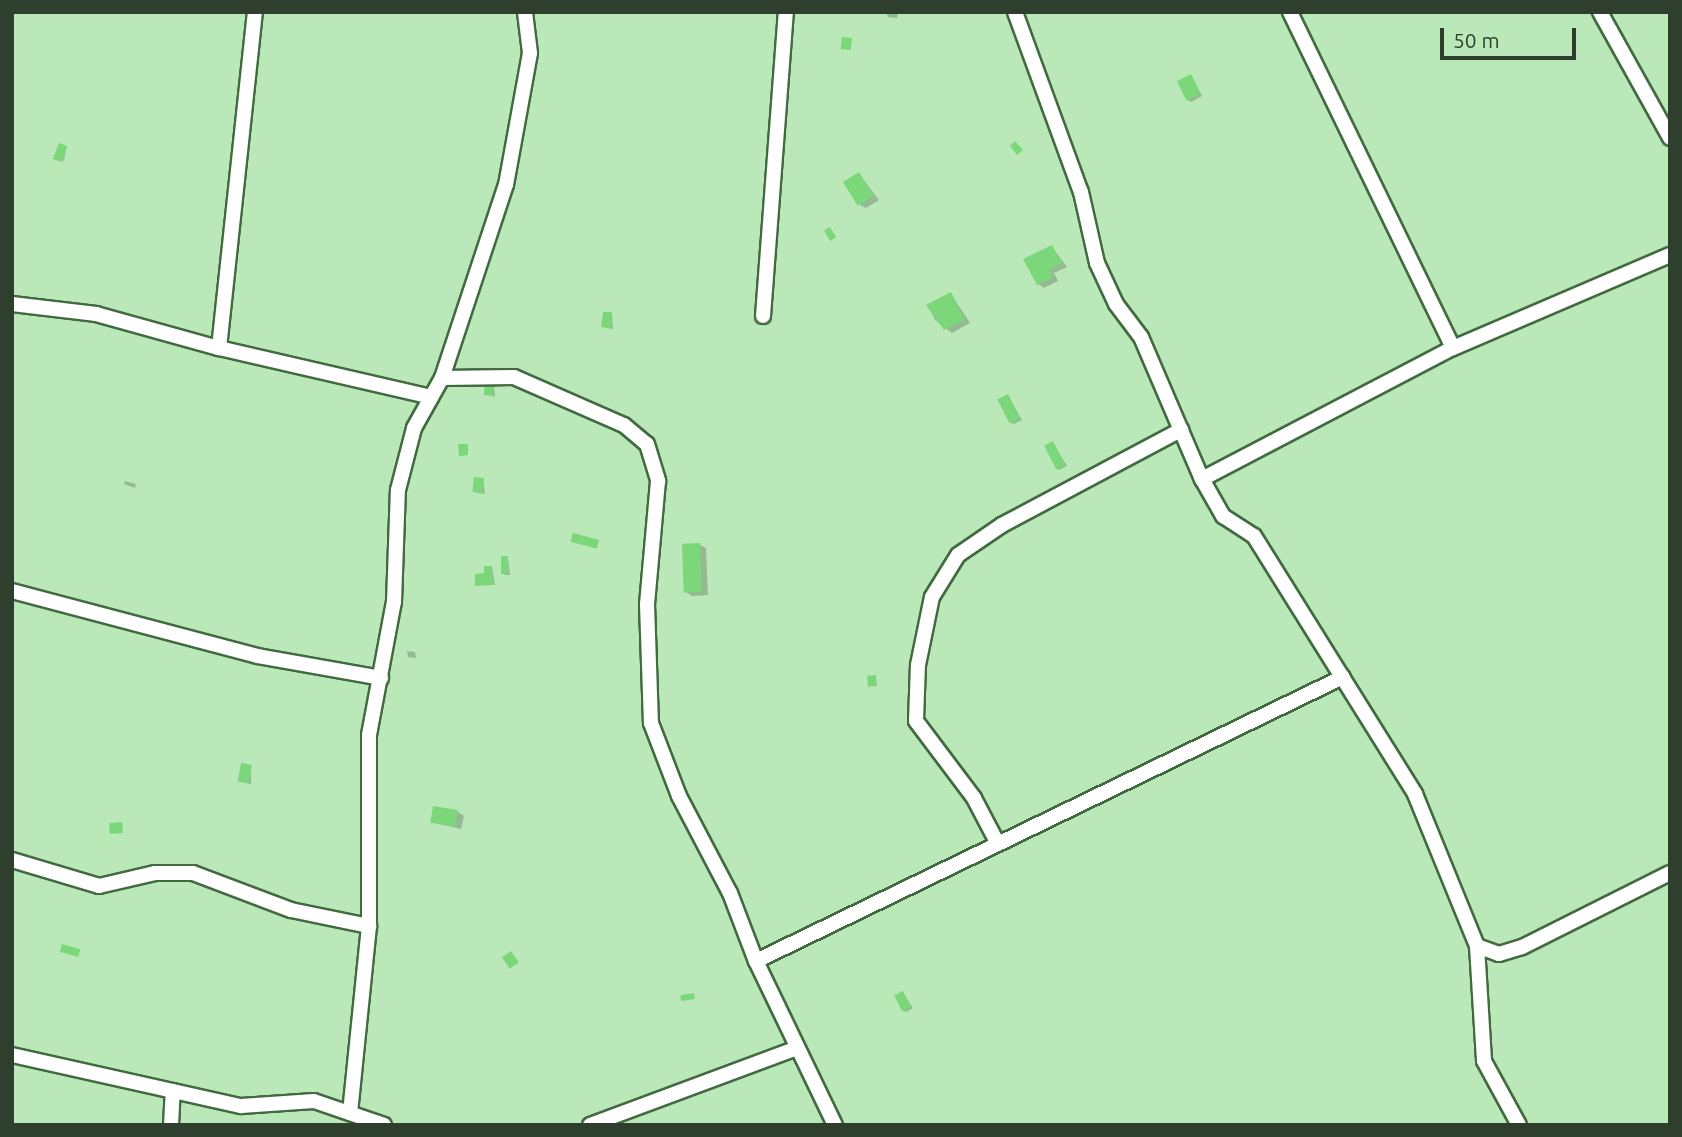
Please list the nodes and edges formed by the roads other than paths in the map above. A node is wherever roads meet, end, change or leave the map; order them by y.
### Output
1 (255, 12) edge
2 (525, 12) edge
3 (786, 12) edge
4 (1016, 12) edge
5 (1290, 12) edge
6 (1600, 12) edge
7 (1670, 138) edge
8 (1670, 255) edge
9 (12, 304) edge
10 (763, 316) dead end
11 (219, 348) junction
12 (1453, 348) junction
13 (442, 377) junction
14 (431, 397) junction
15 (1181, 430) junction
16 (1202, 479) junction
17 (12, 591) edge
18 (1343, 677) junction
19 (381, 678) junction
20 (998, 844) junction
21 (12, 860) edge
22 (1670, 873) edge
23 (369, 926) junction
24 (1476, 946) junction
25 (756, 961) junction
26 (797, 1048) junction
27 (12, 1055) edge
28 (173, 1091) junction
29 (350, 1114) junction
30 (171, 1125) edge
31 (384, 1125) edge
32 (590, 1125) edge
33 (835, 1125) edge
34 (1519, 1125) edge

1 - 11 street
2 - 13 street
3 - 10 street
4 - 15 street
5 - 12 street
6 - 7 street
8 - 12 street
9 - 11 street
11 - 14 street
12 - 16 street
13 - 14 street
13 - 25 street
14 - 19 street
15 - 16 street
15 - 20 street
16 - 18 street
17 - 19 street
18 - 20 street
18 - 24 street
19 - 23 street
20 - 25 street
21 - 23 street
22 - 24 street
23 - 29 street
24 - 34 street
25 - 26 street
26 - 32 street
26 - 33 street
27 - 28 street
28 - 29 street
28 - 30 street
29 - 31 street

